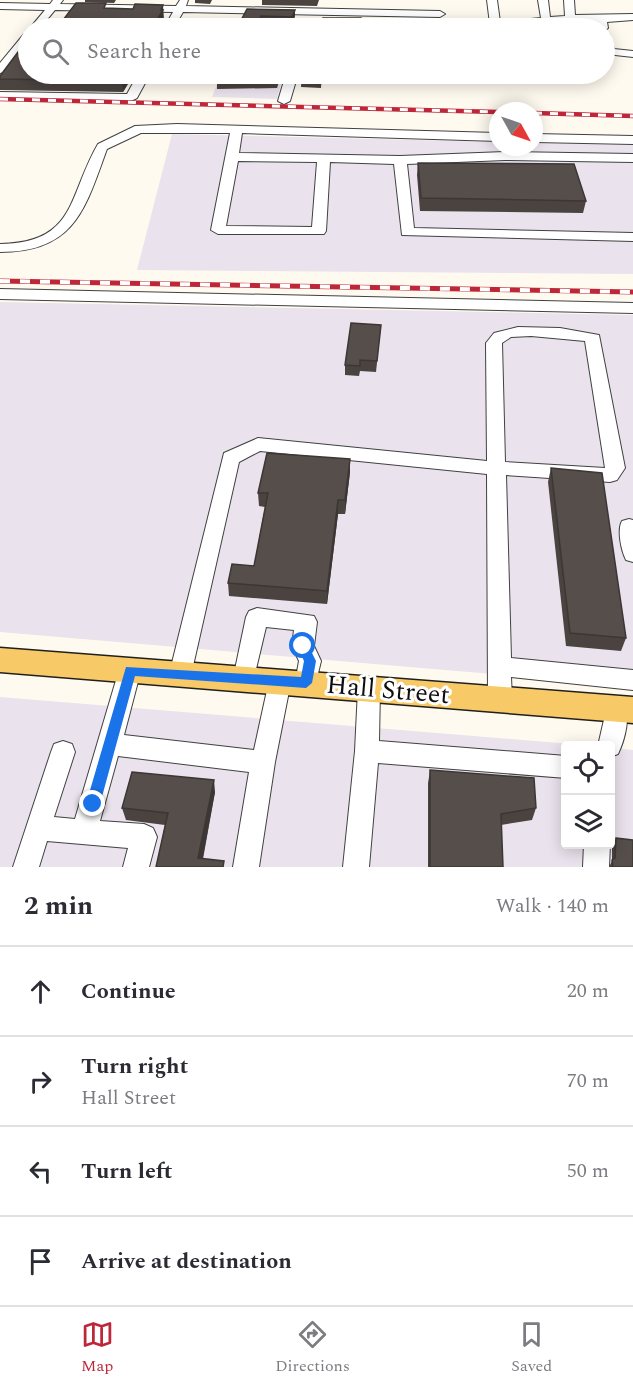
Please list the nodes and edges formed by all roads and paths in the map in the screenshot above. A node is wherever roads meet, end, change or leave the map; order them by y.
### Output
1 (440, 0) edge
2 (492, 0) edge
3 (543, 0) edge
4 (569, 0) edge
5 (56, 3) edge
6 (183, 4) edge
7 (0, 6) edge
8 (440, 14) junction
9 (633, 17) edge
10 (43, 18) edge
11 (175, 18) edge
12 (440, 18) edge
13 (491, 18) edge
14 (546, 18) edge
15 (570, 18) edge
16 (615, 21) edge
17 (18, 48) edge
18 (615, 52) edge
19 (633, 54) edge
20 (0, 70) edge
21 (139, 84) edge
22 (289, 84) edge
23 (0, 94) edge
24 (284, 101) dead end
25 (237, 130) junction
26 (489, 137) edge
27 (543, 138) edge
28 (633, 140) edge
29 (231, 157) junction
30 (324, 158) junction
31 (633, 158) edge
32 (400, 160) junction
33 (633, 237) edge
34 (0, 248) edge
35 (0, 294) edge
36 (633, 308) edge
37 (496, 469) junction
38 (629, 526) dead end
39 (633, 554) edge
40 (0, 660) edge
41 (500, 666) junction
42 (130, 670) junction
43 (180, 675) junction
44 (244, 679) junction
45 (633, 680) edge
46 (293, 682) junction
47 (369, 689) junction
48 (500, 699) junction
49 (625, 710) edge
50 (612, 741) edge
51 (110, 744) junction
52 (367, 751) junction
53 (63, 752) dead end
54 (263, 762) junction
55 (561, 767) edge
56 (38, 828) junction
57 (84, 832) junction
58 (597, 849) edge
59 (26, 867) edge
60 (136, 867) edge
61 (246, 867) edge
62 (356, 867) edge
63 (596, 867) edge

1 - 8 street
2 - 13 street
3 - 14 street
4 - 15 street
5 - 6 street
5 - 7 street
5 - 10 street
6 - 8 street
6 - 11 street
8 - 12 street
9 - 16 street
17 - 20 street
18 - 19 street
21 - 23 street
22 - 24 street
25 - 26 street
25 - 29 street
25 - 34 street
27 - 28 street
29 - 30 street
29 - 30 street
30 - 32 street
31 - 32 street
32 - 33 street
35 - 36 street
37 - 37 street
37 - 41 street
37 - 43 street
38 - 39 street
40 - 42 main road, Hall Street
41 - 45 street
41 - 48 street
42 - 43 main road, Hall Street
42 - 51 street
43 - 44 main road, Hall Street
44 - 46 main road, Hall Street
44 - 46 street
46 - 47 main road, Hall Street
46 - 54 street
47 - 48 main road, Hall Street
47 - 52 street
48 - 49 main road, Hall Street
49 - 50 street
51 - 54 street
51 - 57 street
52 - 55 street
52 - 62 street
53 - 56 street
54 - 61 street
56 - 57 street
56 - 59 street
57 - 60 street
58 - 63 street

